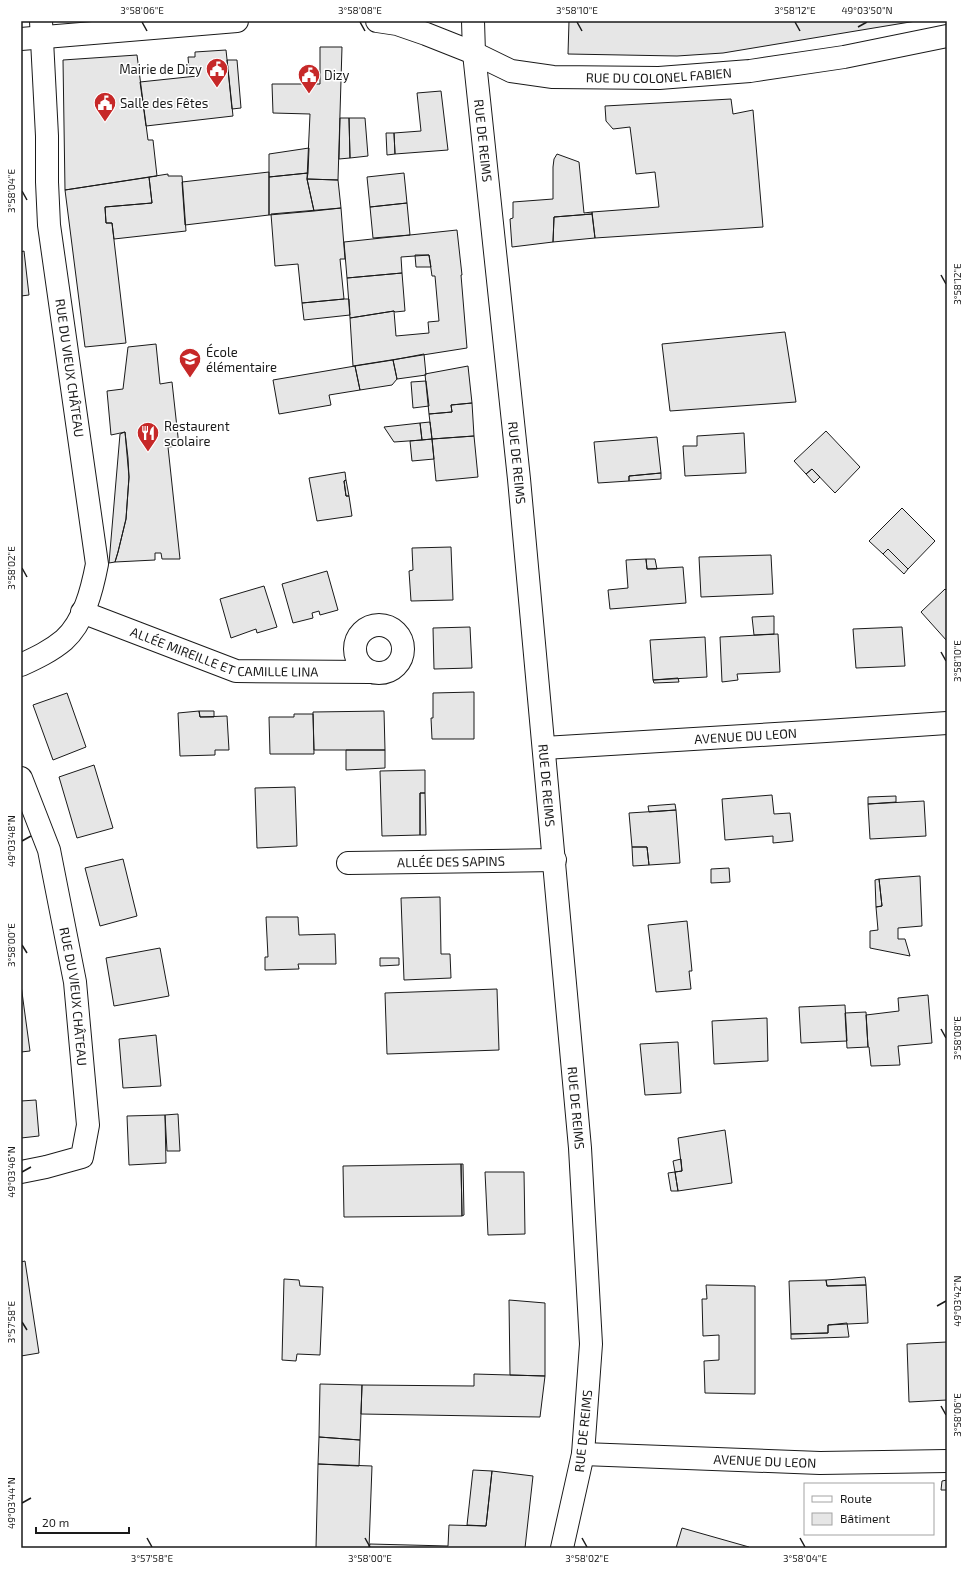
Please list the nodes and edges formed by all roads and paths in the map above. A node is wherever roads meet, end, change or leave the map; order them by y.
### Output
1 (237, 21) edge
2 (377, 21) edge
3 (473, 21) edge
4 (34, 33) edge
5 (947, 36) edge
6 (474, 53) junction
7 (82, 612) junction
8 (21, 665) edge
9 (371, 672) dead end
10 (947, 723) edge
11 (544, 748) junction
12 (21, 778) edge
13 (554, 860) junction
14 (348, 863) dead end
15 (21, 1172) edge
16 (584, 1454) junction
17 (947, 1461) edge
18 (562, 1548) edge

1 - 4 street
2 - 6 street, RUE DU COLONEL FABIEN
3 - 6 street, RUE DE REIMS
4 - 7 street, RUE DU VIEUX CHÂTEAU
5 - 6 street, RUE DU COLONEL FABIEN
6 - 11 street, RUE DE REIMS
7 - 8 street, RUE DU VIEUX CHÂTEAU
7 - 9 street, ALLÉE MIREILLE ET CAMILLE LINA
10 - 11 street, AVENUE DU LEON
11 - 13 street, RUE DE REIMS
12 - 15 street, RUE DU VIEUX CHÂTEAU
13 - 14 street, ALLÉE DES SAPINS
13 - 16 street, RUE DE REIMS
16 - 17 street, AVENUE DU LEON
16 - 18 street, RUE DE REIMS

